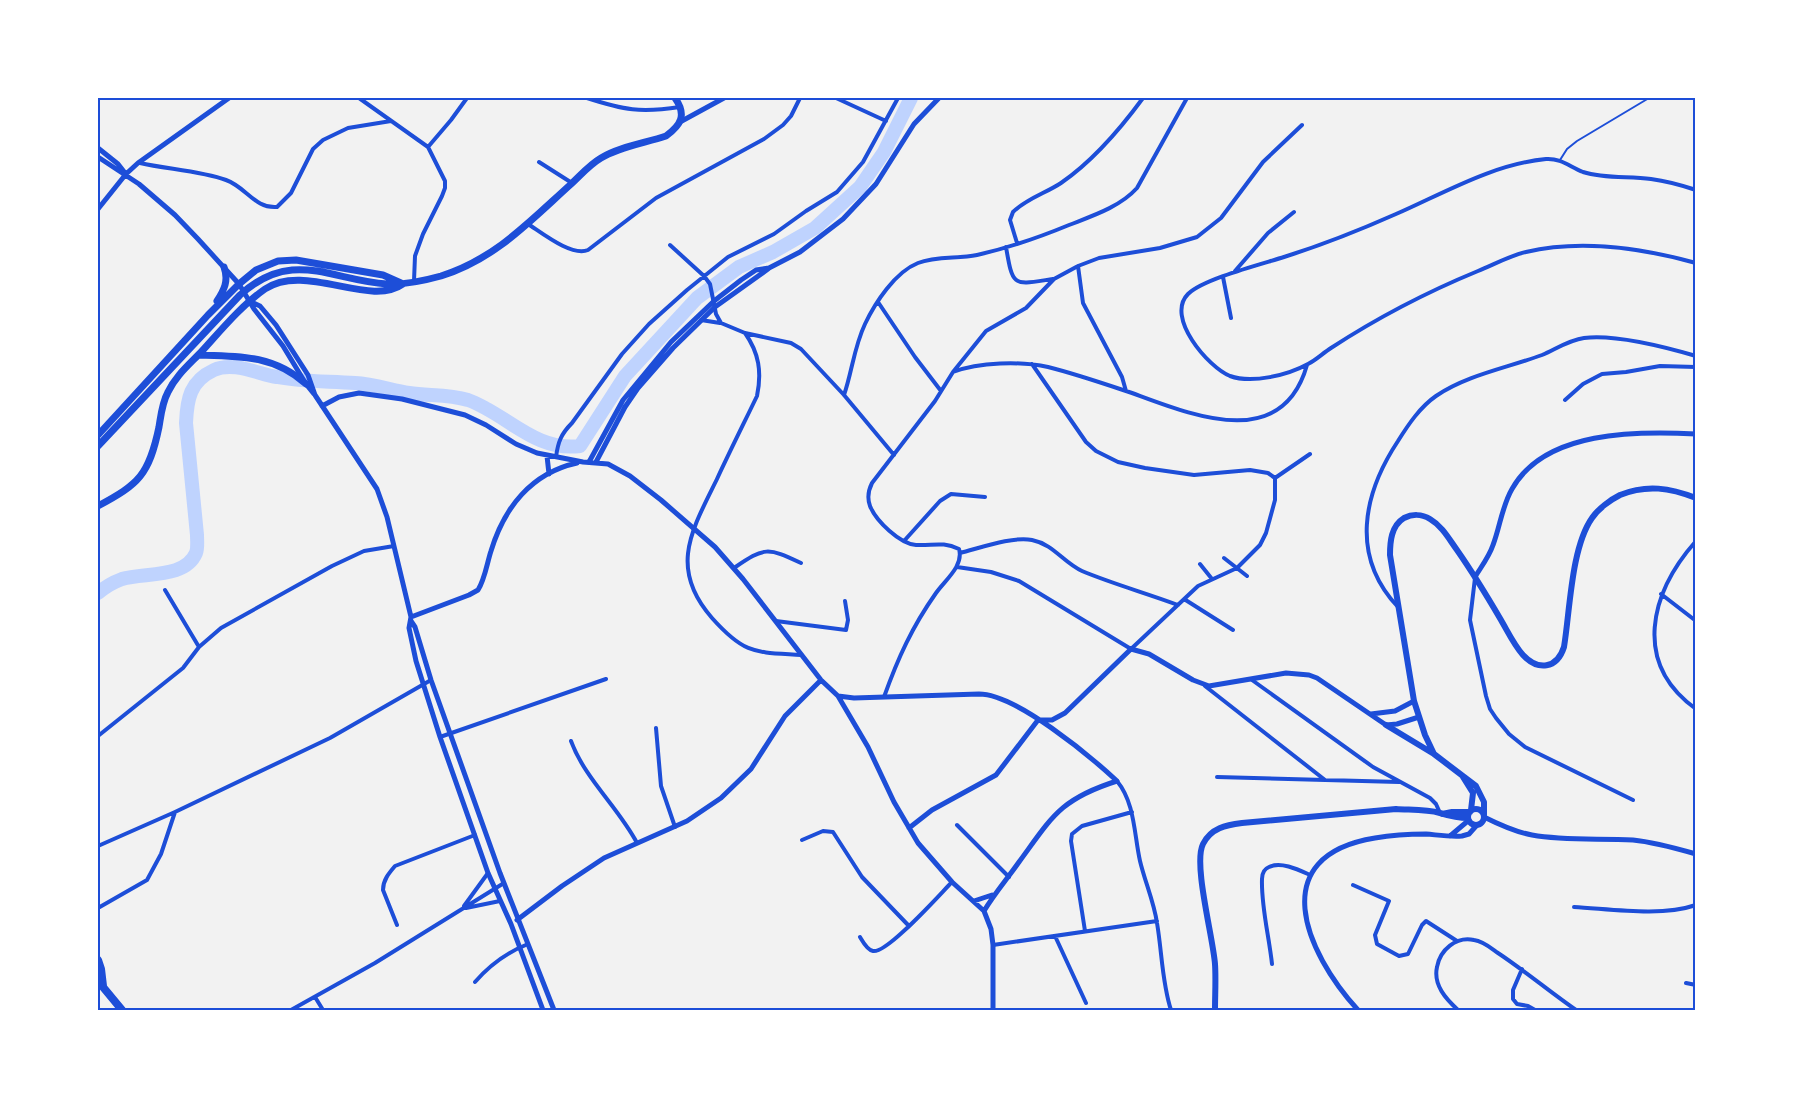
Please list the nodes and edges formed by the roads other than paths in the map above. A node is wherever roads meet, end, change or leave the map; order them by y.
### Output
1 (229, 98) edge
2 (358, 98) edge
3 (467, 98) edge
4 (586, 98) edge
5 (675, 98) edge
6 (724, 98) edge
7 (800, 98) edge
8 (836, 98) edge
9 (898, 98) edge
10 (939, 98) edge
11 (1143, 98) edge
12 (1187, 98) edge
13 (1649, 98) edge
14 (681, 106) junction
15 (391, 121) junction
16 (886, 121) junction
17 (680, 122) junction
18 (1302, 125) dead end
19 (428, 147) junction
20 (98, 148) edge
21 (98, 157) edge
22 (1560, 160) junction
23 (538, 162) dead end
24 (138, 163) junction
25 (126, 174) junction
26 (572, 183) junction
27 (1695, 190) edge
28 (98, 209) edge
29 (1294, 212) dead end
30 (527, 224) junction
31 (1017, 243) junction
32 (670, 245) dead end
33 (1006, 247) junction
34 (1695, 263) edge
35 (1078, 266) junction
36 (224, 267) junction
37 (1235, 272) junction
38 (704, 276) junction
39 (1223, 277) junction
40 (1054, 279) junction
41 (414, 282) junction
42 (239, 284) junction
43 (403, 284) junction
44 (251, 302) junction
45 (878, 302) junction
46 (715, 304) junction
47 (208, 315) junction
48 (1231, 318) dead end
49 (700, 320) junction
50 (721, 323) junction
51 (746, 333) junction
52 (199, 355) junction
53 (1695, 356) edge
54 (1032, 364) junction
55 (1307, 365) junction
56 (1695, 367) edge
57 (952, 372) junction
58 (297, 373) junction
59 (309, 386) junction
60 (941, 391) junction
61 (1127, 392) junction
62 (844, 395) junction
63 (1565, 400) dead end
64 (322, 406) junction
65 (1695, 434) edge
66 (98, 435) edge
67 (98, 446) edge
68 (557, 454) junction
69 (1310, 454) dead end
70 (894, 455) junction
71 (547, 456) junction
72 (589, 462) junction
73 (549, 474) junction
74 (1275, 478) junction
75 (985, 498) dead end
76 (1695, 498) edge
77 (98, 506) edge
78 (693, 528) junction
79 (904, 541) junction
80 (1695, 541) edge
81 (394, 546) junction
82 (960, 553) junction
83 (1224, 558) dead end
84 (801, 562) dead end
85 (1200, 564) dead end
86 (957, 567) junction
87 (734, 568) junction
88 (1237, 568) junction
89 (1247, 576) dead end
90 (1475, 577) junction
91 (1212, 579) junction
92 (165, 590) dead end
93 (1662, 594) junction
94 (1184, 599) junction
95 (845, 601) dead end
96 (1178, 605) junction
97 (1399, 607) junction
98 (411, 619) junction
99 (775, 621) junction
100 (1695, 621) edge
101 (1233, 630) dead end
102 (198, 647) junction
103 (1131, 649) junction
104 (801, 655) junction
105 (606, 679) dead end
106 (1252, 679) junction
107 (431, 680) junction
108 (821, 680) junction
109 (423, 684) junction
110 (1203, 685) junction
111 (838, 696) junction
112 (884, 698) junction
113 (1414, 701) junction
114 (1695, 710) edge
115 (1371, 714) junction
116 (1419, 717) junction
117 (1038, 720) junction
118 (1386, 725) junction
119 (656, 728) dead end
120 (450, 734) junction
121 (98, 736) edge
122 (440, 737) junction
123 (571, 741) dead end
124 (1434, 754) junction
125 (1217, 777) dead end
126 (1462, 777) junction
127 (1325, 780) junction
128 (1117, 782) junction
129 (1400, 782) junction
130 (1633, 800) dead end
131 (175, 812) junction
132 (1132, 812) junction
133 (1441, 814) junction
134 (1470, 815) junction
135 (1484, 816) junction
136 (957, 825) dead end
137 (1478, 825) junction
138 (675, 828) junction
139 (909, 828) junction
140 (475, 835) junction
141 (1450, 836) junction
142 (802, 840) dead end
143 (637, 843) junction
144 (98, 846) edge
145 (1695, 854) edge
146 (489, 873) junction
147 (1310, 875) junction
148 (1009, 877) junction
149 (952, 882) junction
150 (504, 883) junction
151 (1353, 885) dead end
152 (495, 888) junction
153 (993, 895) junction
154 (500, 901) junction
155 (974, 902) junction
156 (1695, 905) edge
157 (1574, 907) dead end
158 (98, 908) edge
159 (462, 909) junction
160 (984, 912) junction
161 (518, 920) junction
162 (1157, 921) junction
163 (511, 924) junction
164 (396, 925) dead end
165 (909, 926) junction
166 (1086, 931) junction
167 (1055, 936) junction
168 (860, 937) dead end
169 (1457, 941) junction
170 (528, 944) junction
171 (993, 945) junction
172 (520, 948) junction
173 (98, 960) edge
174 (1272, 964) dead end
175 (1522, 969) junction
176 (475, 982) dead end
177 (1686, 983) dead end
178 (100, 984) edge
179 (1695, 985) edge
180 (315, 998) junction
181 (1086, 1003) dead end
182 (122, 1011) edge
183 (291, 1011) edge
184 (323, 1011) edge
185 (543, 1011) edge
186 (554, 1011) edge
187 (993, 1011) edge
188 (1171, 1011) edge
189 (1215, 1011) edge
190 (1358, 1011) edge
191 (1458, 1011) edge
192 (1535, 1011) edge
193 (1576, 1011) edge

1 - 24 street
2 - 15 street
3 - 19 street
4 - 14 street
5 - 14 highway
6 - 17 street
7 - 30 street
8 - 16 street
9 - 16 street
10 - 46 street
11 - 31 street
12 - 31 street
13 - 22 lane
14 - 17 highway
15 - 19 street
15 - 24 street
16 - 38 street
17 - 26 highway
18 - 35 street
19 - 41 street
20 - 25 street
21 - 25 street
22 - 27 street
22 - 37 street
23 - 26 street
24 - 25 street
25 - 28 street
25 - 36 street
26 - 30 highway
29 - 37 street
30 - 41 highway
31 - 33 street
32 - 38 street
33 - 40 street
33 - 45 street
34 - 55 street
35 - 40 street
35 - 61 street
36 - 42 street
36 - 47 highway
37 - 39 street
38 - 46 street
38 - 68 street
39 - 48 street
39 - 55 street
40 - 57 street
41 - 43 highway
42 - 43 highway
42 - 44 street
42 - 47 highway
43 - 44 highway
43 - 67 highway
44 - 52 highway
44 - 58 street
44 - 59 street
45 - 60 street
45 - 62 street
46 - 49 street
46 - 50 street
46 - 72 street
47 - 66 highway
49 - 50 street
49 - 72 street
50 - 51 street
51 - 62 street
51 - 78 street
52 - 58 highway
52 - 77 highway
53 - 97 street
54 - 57 street
54 - 61 street
54 - 74 street
55 - 61 street
56 - 63 street
57 - 60 street
58 - 59 highway
59 - 64 street
60 - 70 street
62 - 70 street
64 - 71 street
64 - 81 street
65 - 90 street
68 - 71 street
68 - 72 street
69 - 74 street
70 - 79 street
71 - 73 street
72 - 73 street
72 - 78 street
73 - 98 street
74 - 88 street
75 - 79 street
76 - 90 main road
78 - 87 street
78 - 104 street
79 - 82 street
80 - 93 street
81 - 98 street
81 - 102 street
82 - 86 street
82 - 96 street
83 - 88 street
84 - 87 street
85 - 91 street
86 - 103 street
86 - 112 street
87 - 99 street
88 - 89 street
88 - 91 street
90 - 97 main road
90 - 130 street
91 - 94 street
92 - 102 street
93 - 100 street
93 - 114 street
94 - 96 street
94 - 101 street
95 - 99 street
96 - 103 street
97 - 113 main road
98 - 107 street
98 - 109 street
99 - 104 street
102 - 121 street
103 - 110 street
103 - 117 street
104 - 108 street
105 - 120 street
106 - 110 street
106 - 115 street
106 - 129 street
107 - 109 street
107 - 120 street
108 - 111 street
108 - 138 street
109 - 122 street
109 - 131 street
110 - 127 street
111 - 112 street
111 - 139 street
112 - 117 street
113 - 115 street
113 - 116 main road
115 - 118 street
116 - 118 street
116 - 124 main road
117 - 128 street
117 - 139 street
118 - 124 main road
119 - 138 street
120 - 122 street
120 - 150 street
122 - 140 street
123 - 143 street
124 - 126 main road
125 - 127 street
126 - 134 main road
126 - 135 main road
127 - 129 street
128 - 132 street
128 - 148 street
129 - 133 street
131 - 144 street
131 - 158 street
132 - 162 street
132 - 166 street
133 - 134 main road
133 - 189 main road
134 - 135 main road
134 - 137 main road
134 - 141 street
135 - 137 main road
135 - 145 street
136 - 148 street
137 - 141 street
138 - 143 street
139 - 149 street
140 - 146 street
140 - 164 street
141 - 147 street
142 - 165 street
143 - 161 street
146 - 152 street
146 - 159 street
147 - 174 street
147 - 190 street
148 - 153 street
149 - 155 street
149 - 165 street
150 - 152 street
150 - 161 street
151 - 169 street
152 - 154 street
152 - 159 street
153 - 155 street
153 - 160 street
154 - 159 street
154 - 163 street
155 - 160 street
156 - 157 street
159 - 180 street
160 - 171 street
161 - 163 street
161 - 170 street
162 - 166 street
162 - 188 street
163 - 172 street
165 - 168 street
166 - 167 street
167 - 171 street
167 - 181 street
169 - 175 street
169 - 191 street
170 - 172 street
170 - 186 street
171 - 187 street
172 - 176 street
172 - 185 street
173 - 178 highway
175 - 192 street
175 - 193 street
177 - 179 street
178 - 182 highway
180 - 183 street
180 - 184 street

